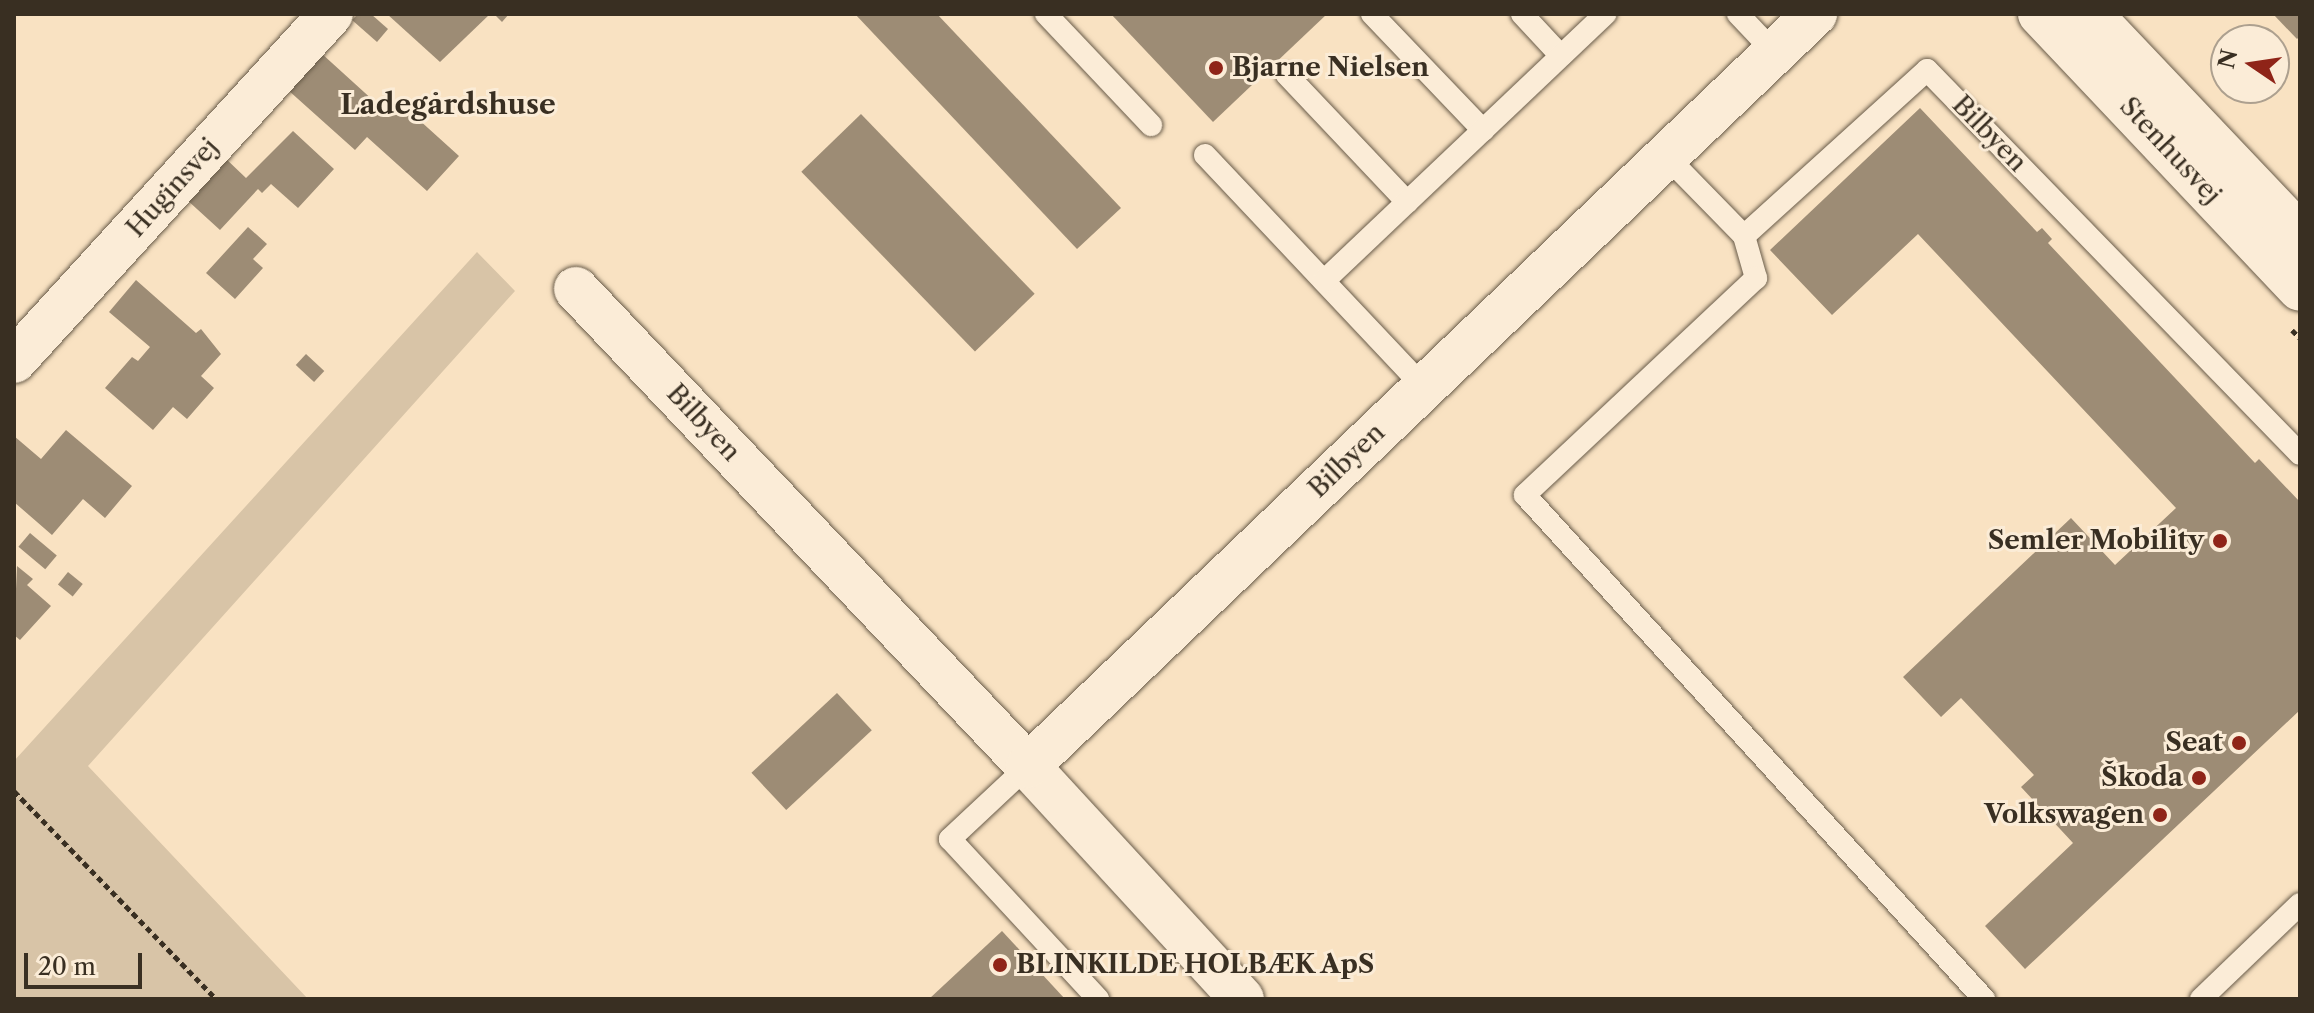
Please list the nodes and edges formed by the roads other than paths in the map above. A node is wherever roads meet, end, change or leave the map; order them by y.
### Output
1 (331, 14) edge
2 (1046, 14) edge
3 (1372, 14) edge
4 (1522, 14) edge
5 (1605, 14) edge
6 (1738, 14) edge
7 (1815, 14) edge
8 (2040, 14) edge
9 (2090, 14) edge
10 (1774, 52) junction
11 (1561, 56) junction
12 (1287, 75) dead end
13 (1151, 125) dead end
14 (1483, 130) junction
15 (1205, 155) dead end
16 (1666, 156) junction
17 (1407, 202) junction
18 (2300, 235) edge
19 (1744, 236) junction
20 (1324, 281) junction
21 (576, 289) dead end
22 (2300, 289) edge
23 (14, 361) edge
24 (1424, 387) junction
25 (2300, 454) edge
26 (1028, 766) junction
27 (2300, 904) edge
28 (1098, 999) edge
29 (1242, 999) edge
30 (1984, 999) edge
31 (2201, 999) edge

1 - 23 street, Huginsvej
2 - 13 lane
3 - 14 lane
4 - 11 lane
5 - 11 lane
6 - 10 lane
7 - 10 street, Bilbyen
8 - 22 street, Stenhusvej
9 - 18 street, Stenhusvej
10 - 16 street, Bilbyen
11 - 14 lane
12 - 17 lane
14 - 17 lane
15 - 20 lane
16 - 19 lane
16 - 24 street, Bilbyen
17 - 20 lane
19 - 25 lane, Bilbyen
19 - 30 lane
20 - 24 lane
21 - 26 street, Bilbyen
24 - 26 street, Bilbyen
26 - 28 lane
26 - 29 street, Bilbyen
27 - 31 lane

